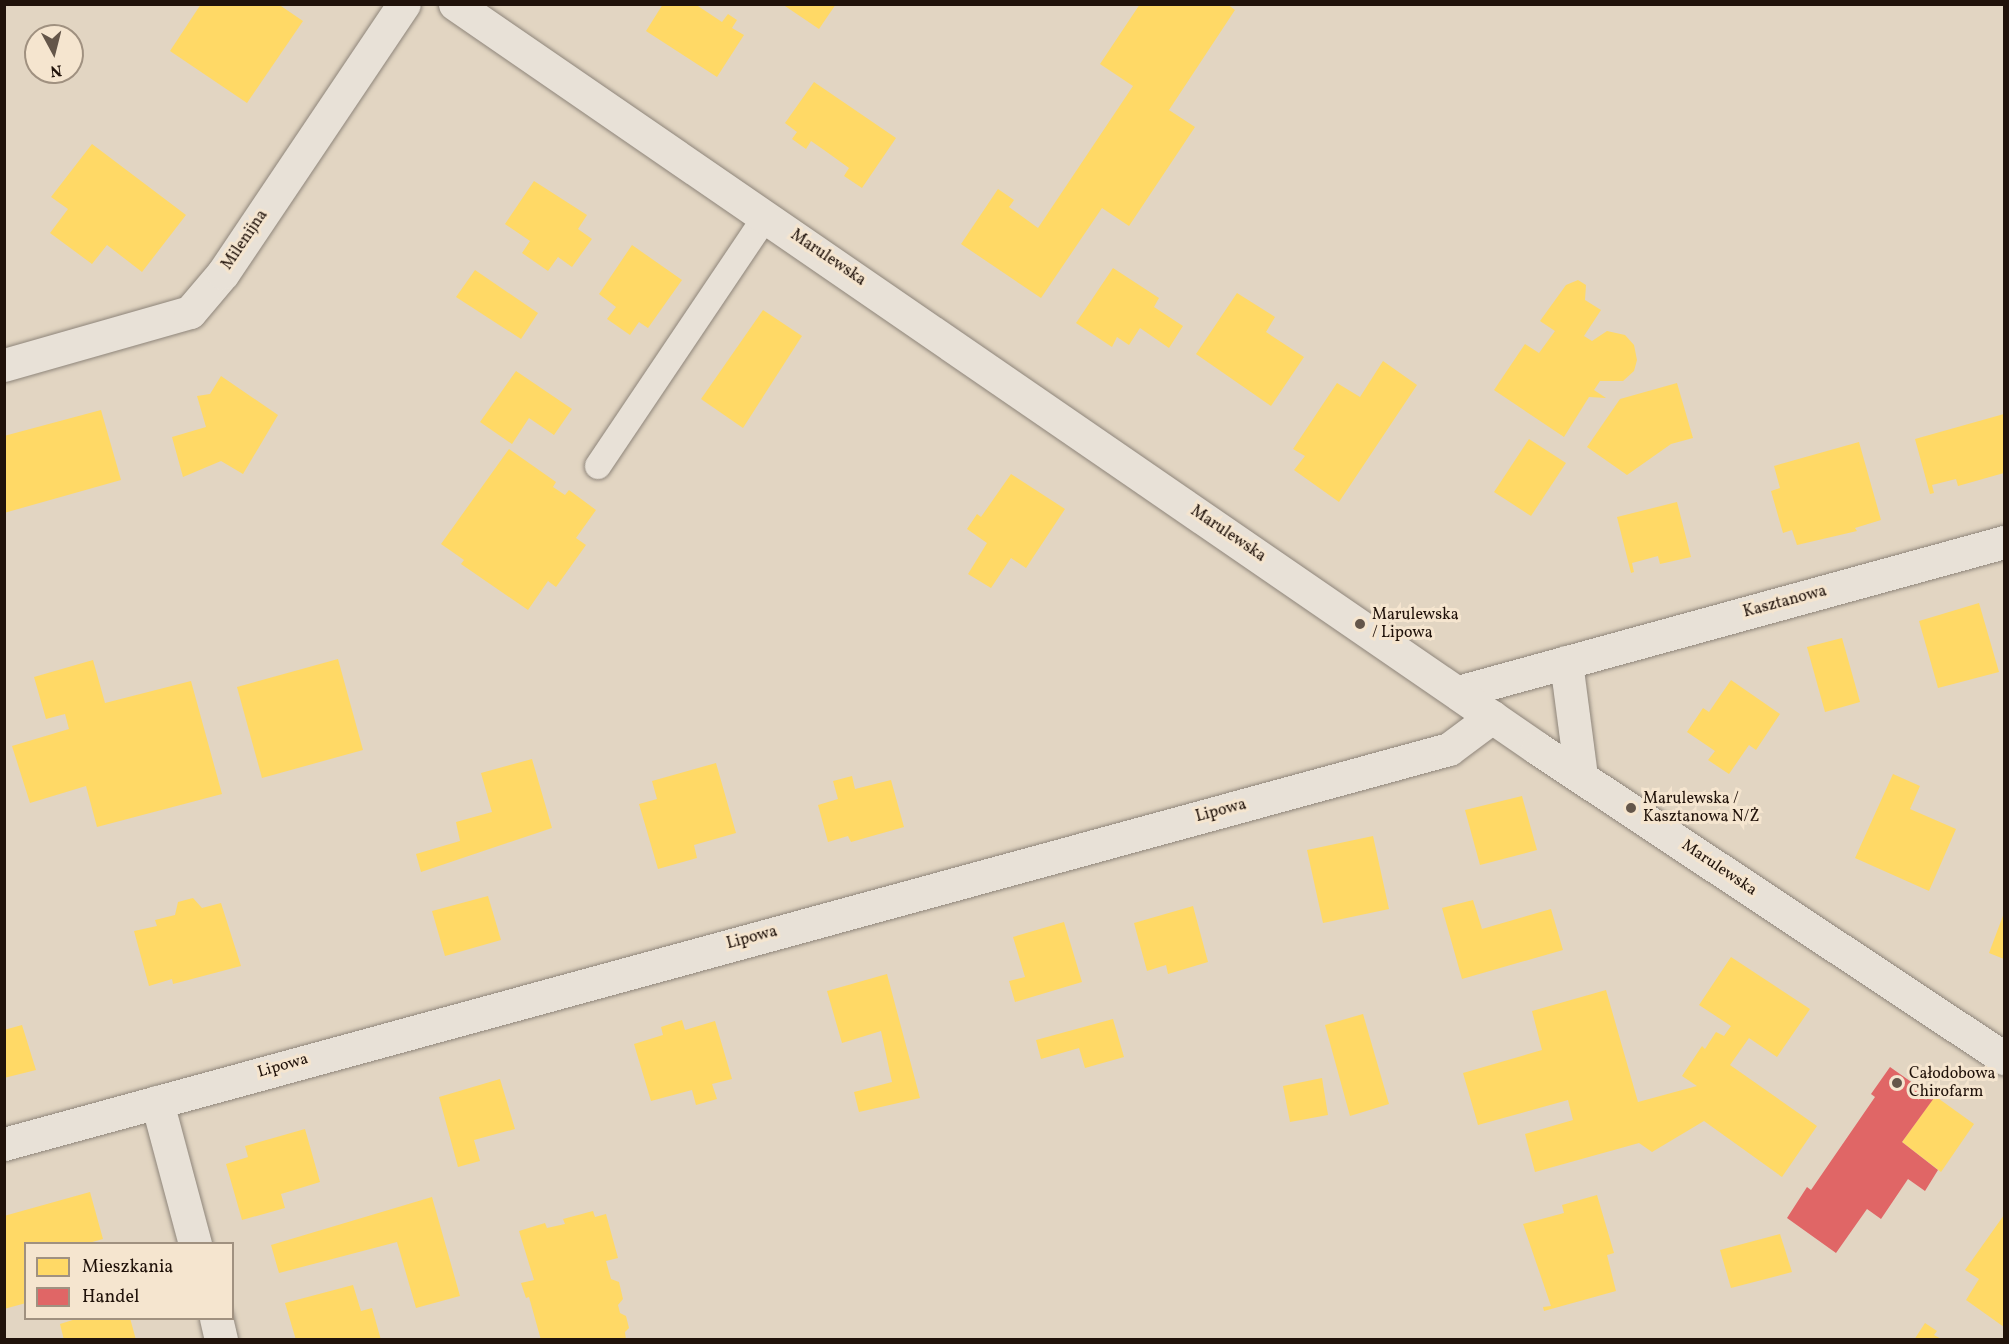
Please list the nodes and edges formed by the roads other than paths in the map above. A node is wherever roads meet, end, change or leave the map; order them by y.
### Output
1 (404, 4) edge
2 (455, 4) edge
3 (766, 216) junction
4 (4, 365) edge
5 (598, 466) dead end
6 (2004, 542) edge
7 (1566, 662) junction
8 (1458, 692) junction
9 (1492, 717) junction
10 (1581, 776) junction
11 (2004, 1059) edge
12 (157, 1102) junction
13 (4, 1144) edge
14 (194, 1242) edge
15 (216, 1320) edge
16 (221, 1340) edge

1 - 4 street, Milenijna
2 - 3 street, Marulewska
3 - 5 lane
3 - 8 street, Marulewska
6 - 7 street, Kasztanowa
7 - 8 street, Kasztanowa
7 - 10 street
8 - 9 street, Marulewska
9 - 10 street, Marulewska
9 - 12 street, Lipowa
10 - 11 street, Marulewska
12 - 13 street, Lipowa
12 - 14 street
15 - 16 street

